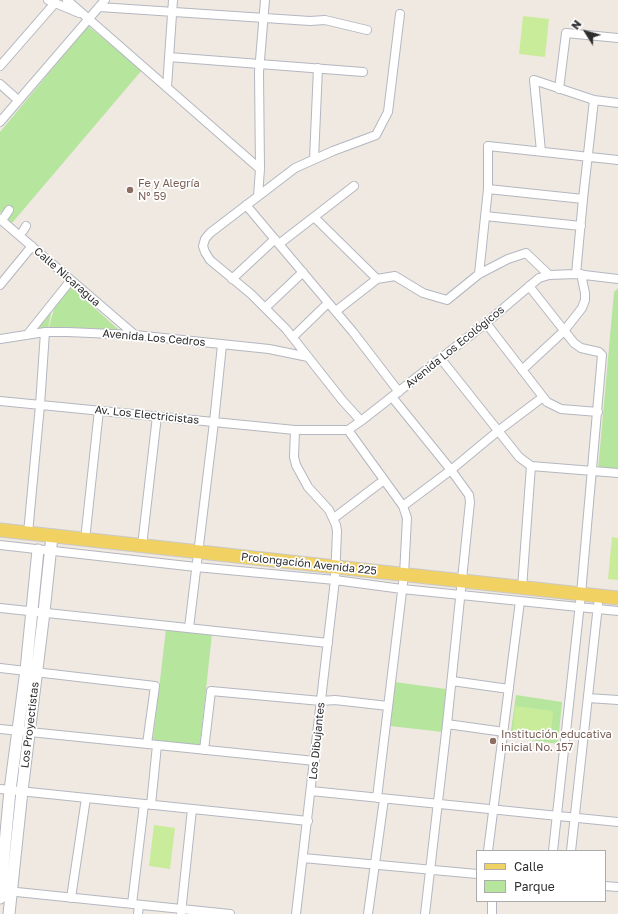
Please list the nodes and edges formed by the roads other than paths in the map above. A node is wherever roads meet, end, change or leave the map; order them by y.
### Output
1 (68, 0) edge
2 (105, 0) edge
3 (173, 0) edge
4 (265, 0) edge
5 (52, 1) edge
6 (99, 7) junction
7 (172, 12) junction
8 (400, 14) dead end
9 (263, 17) junction
10 (89, 18) junction
11 (367, 30) dead end
12 (618, 38) edge
13 (169, 57) junction
14 (260, 64) junction
15 (0, 66) edge
16 (318, 68) junction
17 (363, 72) dead end
18 (0, 84) edge
19 (167, 87) junction
20 (559, 90) junction
21 (18, 100) junction
22 (594, 100) junction
23 (618, 103) edge
24 (0, 122) edge
25 (541, 151) junction
26 (588, 156) junction
27 (314, 159) junction
28 (618, 160) edge
29 (260, 169) junction
30 (354, 186) dead end
31 (488, 189) junction
32 (258, 196) junction
33 (582, 199) junction
34 (246, 205) junction
35 (5, 215) edge
36 (485, 216) junction
37 (314, 217) junction
38 (581, 226) junction
39 (277, 242) junction
40 (32, 246) junction
41 (303, 272) junction
42 (479, 274) junction
43 (550, 274) junction
44 (579, 274) junction
45 (232, 278) junction
46 (377, 279) junction
47 (618, 279) edge
48 (71, 280) junction
49 (0, 285) edge
50 (529, 286) junction
51 (328, 303) junction
52 (265, 308) junction
53 (336, 311) junction
54 (486, 323) junction
55 (564, 331) junction
56 (45, 332) junction
57 (27, 335) junction
58 (135, 335) junction
59 (293, 337) junction
60 (0, 339) edge
61 (222, 345) junction
62 (308, 356) junction
63 (441, 359) junction
64 (522, 370) junction
65 (396, 394) junction
66 (543, 397) junction
67 (0, 401) edge
68 (40, 404) junction
69 (99, 410) junction
70 (598, 412) junction
71 (157, 416) junction
72 (361, 421) junction
73 (214, 422) junction
74 (295, 430) junction
75 (348, 430) junction
76 (498, 431) junction
77 (531, 466) junction
78 (451, 470) junction
79 (592, 471) junction
80 (618, 473) edge
81 (384, 480) junction
82 (403, 506) junction
83 (334, 518) junction
84 (0, 530) edge
85 (28, 534) junction
86 (52, 536) junction
87 (85, 540) junction
88 (0, 545) edge
89 (142, 546) junction
90 (38, 550) junction
91 (50, 551) junction
92 (198, 552) junction
93 (196, 567) junction
94 (336, 574) junction
95 (404, 575) junction
96 (461, 587) junction
97 (402, 589) junction
98 (521, 594) junction
99 (618, 598) edge
100 (580, 600) junction
101 (598, 602) junction
102 (0, 608) edge
103 (32, 611) junction
104 (618, 611) edge
105 (44, 612) junction
106 (189, 628) junction
107 (328, 643) junction
108 (0, 668) edge
109 (26, 670) junction
110 (37, 671) junction
111 (452, 681) junction
112 (509, 689) junction
113 (588, 698) junction
114 (618, 700) edge
115 (321, 701) junction
116 (388, 706) junction
117 (447, 724) junction
118 (0, 729) edge
119 (17, 730) junction
120 (30, 732) junction
121 (504, 732) junction
122 (147, 744) junction
123 (158, 745) junction
124 (204, 750) junction
125 (315, 761) junction
126 (22, 791) junction
127 (311, 791) junction
128 (5, 794) edge
129 (86, 798) junction
130 (380, 798) junction
131 (148, 804) junction
132 (438, 804) junction
133 (192, 809) junction
134 (494, 810) junction
135 (557, 816) junction
136 (576, 818) junction
137 (308, 821) junction
138 (618, 822) edge
139 (488, 850) edge
140 (553, 850) edge
141 (571, 850) edge
142 (303, 858) junction
143 (375, 865) junction
144 (431, 870) junction
145 (476, 874) edge
146 (606, 886) edge
147 (618, 887) edge
148 (2, 889) edge
149 (71, 898) junction
150 (492, 902) edge
151 (135, 904) junction
152 (181, 912) edge
153 (9, 914) edge
154 (138, 914) edge
155 (230, 914) edge
156 (296, 914) edge
157 (368, 914) edge
158 (425, 914) edge
159 (492, 914) edge

1 - 10 street
2 - 6 street
3 - 7 street
4 - 9 street
5 - 10 street
5 - 15 street
6 - 7 street
6 - 10 street
7 - 9 street
7 - 13 street
8 - 27 street
9 - 11 street
9 - 14 street
10 - 19 street
10 - 21 street
12 - 20 street
13 - 14 street
13 - 19 street
14 - 16 street
14 - 29 street
16 - 17 street
16 - 27 street
18 - 21 street
19 - 29 street
20 - 22 street
20 - 25 street
21 - 24 street
22 - 23 street
22 - 26 street
25 - 26 street
25 - 31 street
26 - 28 street
26 - 33 street
27 - 32 street
29 - 32 street
30 - 37 street
31 - 33 street
31 - 36 street
32 - 34 street
33 - 38 street
34 - 39 street
34 - 45 street
35 - 40 street, Calle Nicaragua
36 - 38 street
36 - 42 street
37 - 39 street
37 - 46 street
38 - 44 street
39 - 41 street
39 - 45 street
40 - 48 street, Calle Nicaragua
40 - 49 street
41 - 51 street
41 - 52 street
42 - 43 street
42 - 46 street
43 - 44 street, Avenida Los Ecológicos
43 - 50 street, Avenida Los Ecológicos
44 - 47 street, Avenida Los Ecológicos
44 - 55 street
45 - 52 street
46 - 53 street
48 - 57 street
48 - 58 street, Calle Nicaragua
50 - 54 street, Avenida Los Ecológicos
50 - 55 street
51 - 53 street
51 - 59 street
52 - 59 street
53 - 65 street
54 - 63 street, Avenida Los Ecológicos
54 - 64 street
55 - 64 street
55 - 70 street
56 - 57 street, Avenida Los Cedros
56 - 58 street, Avenida Los Cedros
56 - 68 street
57 - 60 street, Avenida Los Cedros
58 - 61 street, Avenida Los Cedros
59 - 62 street
61 - 62 street, Avenida Los Cedros
61 - 73 street
62 - 72 street
63 - 65 street, Avenida Los Ecológicos
63 - 76 street
64 - 66 street
65 - 72 street, Avenida Los Ecológicos
65 - 78 street
66 - 70 street
66 - 76 street
67 - 68 street, Av. Los Electricistas
68 - 69 street, Av. Los Electricistas
68 - 85 street
69 - 71 street, Av. Los Electricistas
69 - 87 street
70 - 79 street
71 - 73 street, Av. Los Electricistas
71 - 89 street
72 - 75 street, Avenida Los Ecológicos
73 - 74 street, Av. Los Electricistas
73 - 92 street
74 - 75 street
74 - 83 street
75 - 81 street
76 - 77 street
76 - 78 street
77 - 79 street
77 - 98 street
78 - 82 street
78 - 96 street
79 - 80 street
79 - 100 street
81 - 82 street
81 - 83 street
82 - 95 street
83 - 94 street, Los Dibujantes
84 - 85 main road, Prolongación Avenida 225
85 - 86 main road, Prolongación Avenida 225
86 - 87 main road, Prolongación Avenida 225
86 - 91 street, Los Proyectistas
87 - 89 main road, Prolongación Avenida 225
88 - 90 street, Prolongación Avenida 225
89 - 92 main road, Prolongación Avenida 225
90 - 91 street, Prolongación Avenida 225
90 - 103 street
91 - 93 street, Prolongación Avenida 225
91 - 105 street, Los Proyectistas
92 - 93 street
92 - 94 main road, Prolongación Avenida 225
93 - 94 street, Prolongación Avenida 225
93 - 106 street
94 - 95 main road, Prolongación Avenida 225
94 - 97 street, Prolongación Avenida 225
94 - 107 street, Los Dibujantes
95 - 96 main road, Prolongación Avenida 225
95 - 97 street
96 - 97 street, Prolongación Avenida 225
96 - 98 main road, Prolongación Avenida 225
96 - 111 street
97 - 116 street
98 - 100 main road, Prolongación Avenida 225
98 - 112 street
99 - 101 main road, Prolongación Avenida 225
100 - 101 main road, Prolongación Avenida 225
100 - 135 street
101 - 104 street, Prolongación Avenida 225
101 - 113 street
102 - 103 street
103 - 105 street
103 - 109 street
105 - 106 street
105 - 110 street, Los Proyectistas
106 - 107 street
107 - 115 street, Los Dibujantes
108 - 109 street
109 - 110 street
109 - 119 street
110 - 120 street, Los Proyectistas
110 - 122 street
111 - 112 street
111 - 117 street
112 - 121 street
113 - 114 street
113 - 136 street
115 - 116 street
115 - 124 street
115 - 125 street, Los Dibujantes
116 - 130 street
117 - 121 street
117 - 132 street
118 - 119 street
119 - 120 street
119 - 128 street
120 - 122 street
120 - 126 street, Los Proyectistas
121 - 134 street
122 - 123 street
123 - 124 street
123 - 131 street
124 - 125 street
125 - 127 street, Los Dibujantes
126 - 128 street
126 - 129 street
126 - 148 street, Los Proyectistas
127 - 130 street
127 - 137 street, Los Dibujantes
128 - 148 street
129 - 131 street
129 - 149 street
130 - 132 street
130 - 143 street
131 - 133 street
131 - 151 street
132 - 134 street
132 - 144 street
133 - 137 street
133 - 152 street
134 - 135 street
134 - 139 street
135 - 136 street
135 - 140 street
136 - 138 street
136 - 141 street
137 - 142 street, Los Dibujantes
142 - 143 street
142 - 156 street, Los Dibujantes
143 - 144 street
143 - 157 street
144 - 145 street
144 - 158 street
146 - 147 street
148 - 149 street
148 - 153 street, Los Proyectistas
149 - 151 street
150 - 159 street
151 - 152 street
151 - 154 street
152 - 155 street

